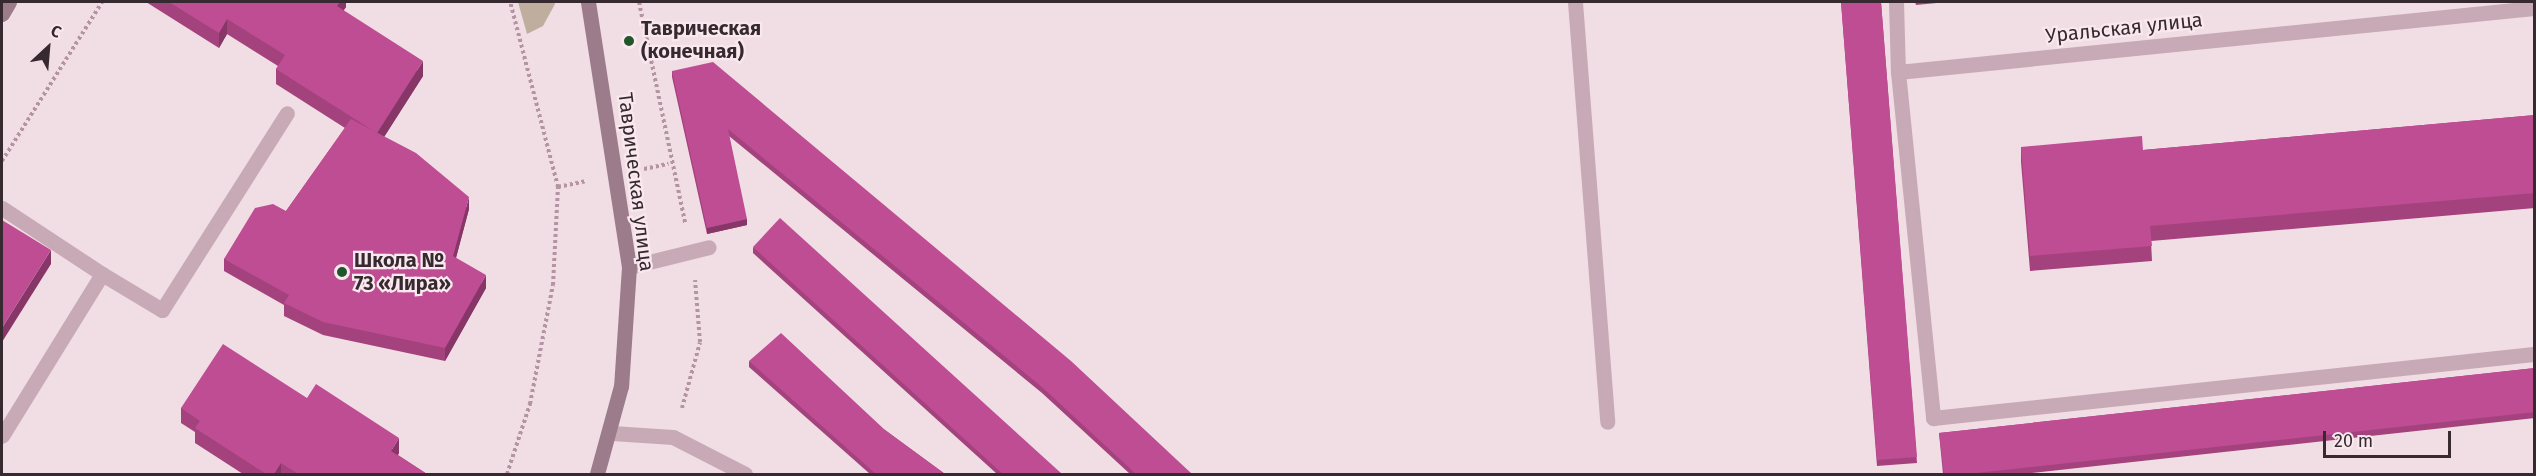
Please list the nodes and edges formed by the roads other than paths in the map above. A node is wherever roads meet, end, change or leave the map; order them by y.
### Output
1 (9, 2) edge
2 (588, 2) edge
3 (1575, 2) edge
4 (1896, 2) edge
5 (2535, 8) edge
6 (2, 14) edge
7 (1898, 72) junction
8 (287, 113) dead end
9 (2, 208) edge
10 (709, 247) dead end
11 (629, 267) junction
12 (102, 274) junction
13 (2535, 354) edge
14 (1607, 422) dead end
15 (612, 433) junction
16 (2, 436) edge
17 (597, 474) edge
18 (745, 474) edge

1 - 6 street
2 - 11 street, Таврическая улица
3 - 14 street
4 - 7 street
5 - 7 street, Уральская улица
7 - 13 street
8 - 12 street
9 - 12 street
10 - 11 street
11 - 15 street, Таврическая улица
12 - 16 street
15 - 17 street, Таврическая улица
15 - 18 street

